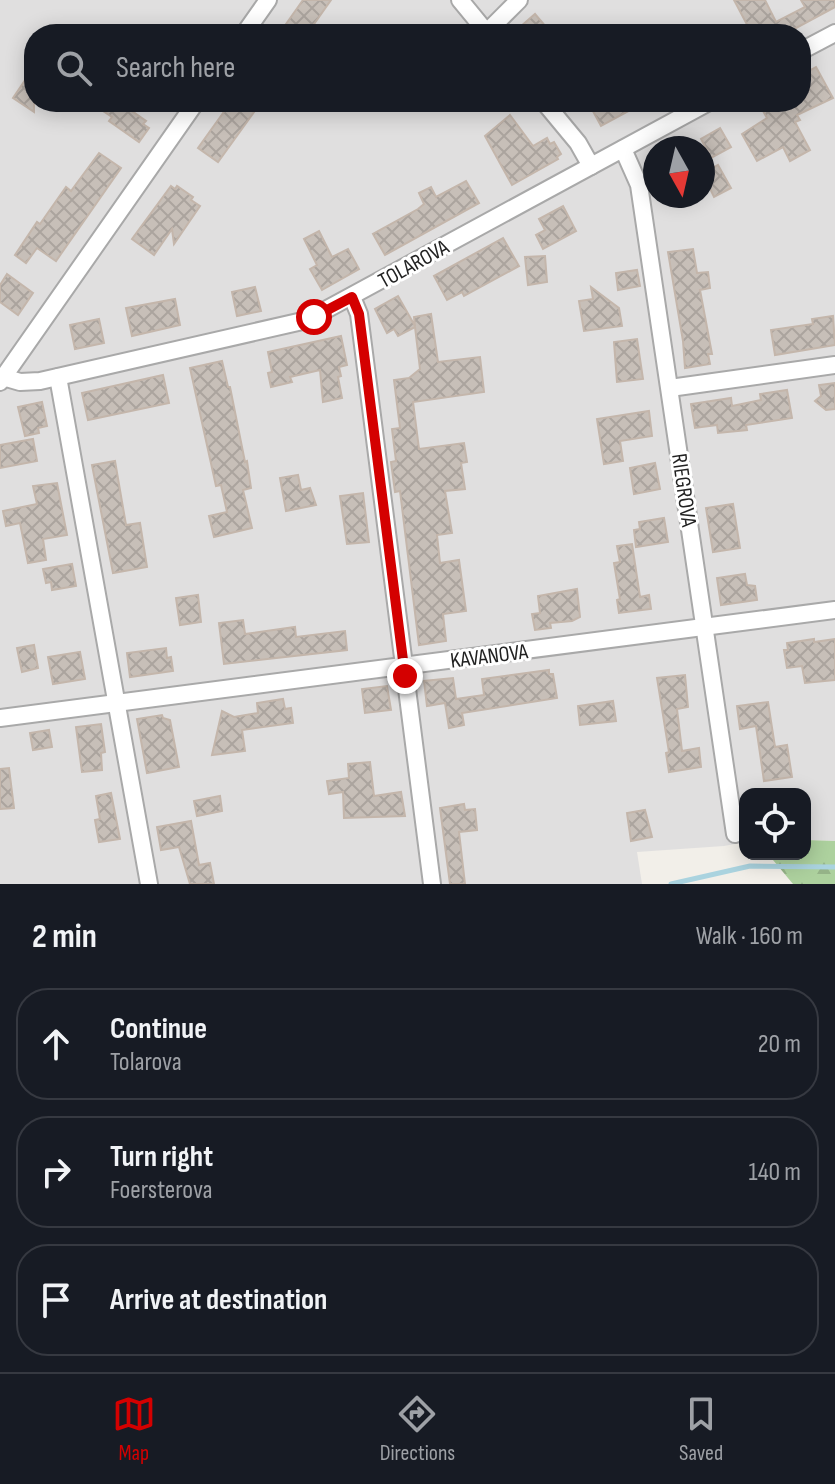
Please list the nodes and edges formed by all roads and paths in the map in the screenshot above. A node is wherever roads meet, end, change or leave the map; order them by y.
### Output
1 (268, 0) edge
2 (460, 0) edge
3 (519, 0) edge
4 (251, 24) edge
5 (480, 24) edge
6 (496, 24) edge
7 (835, 33) edge
8 (811, 46) edge
9 (189, 112) edge
10 (552, 112) edge
11 (691, 112) edge
12 (623, 149) junction
13 (591, 166) junction
14 (352, 297) junction
15 (835, 365) edge
16 (58, 377) junction
17 (2, 380) edge
18 (670, 388) junction
19 (835, 610) edge
20 (705, 627) junction
21 (404, 666) junction
22 (116, 703) junction
23 (0, 718) edge
24 (735, 834) dead end
25 (149, 884) edge
26 (432, 884) edge

1 - 4 street
2 - 5 street
3 - 6 street
7 - 8 street
9 - 17 street
10 - 13 street
11 - 12 street, TOLAROVA
12 - 13 street, TOLAROVA
12 - 18 street, RIEGROVA
13 - 14 street, TOLAROVA
14 - 16 street, TOLAROVA
14 - 21 street
15 - 18 street
16 - 17 street, TOLAROVA
16 - 22 street
18 - 20 street, RIEGROVA
19 - 20 street, KAVANOVA
20 - 21 street, KAVANOVA
20 - 24 street, RIEGROVA
21 - 22 street, KAVANOVA
21 - 26 street
22 - 23 street, KAVANOVA
22 - 25 street

